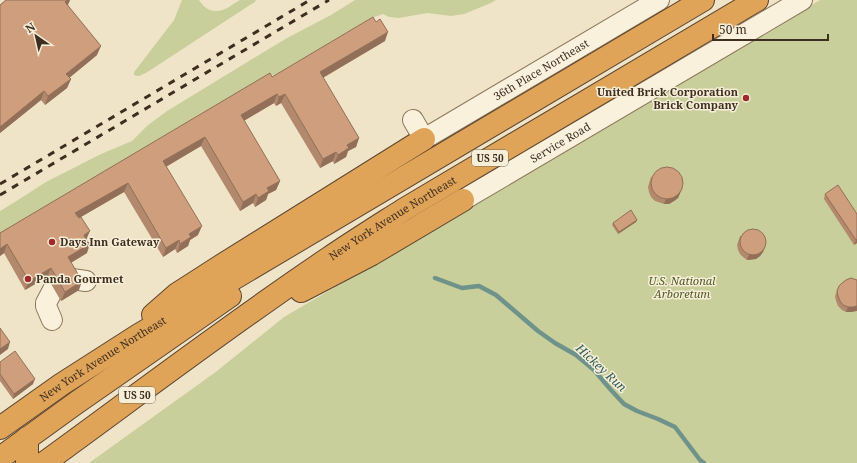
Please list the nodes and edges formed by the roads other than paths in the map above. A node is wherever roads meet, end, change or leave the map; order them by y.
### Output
1 (659, 0) edge
2 (703, 0) edge
3 (757, 0) edge
4 (802, 0) edge
5 (413, 120) dead end
6 (424, 139) junction
7 (463, 200) joint
8 (338, 217) junction
9 (54, 288) edge
10 (52, 320) dead end
11 (231, 326) junction
12 (110, 353) junction
13 (0, 428) edge
14 (27, 438) junction
15 (0, 458) edge
16 (27, 463) edge
17 (44, 463) edge

1 - 6 street, 36th Place Northeast
2 - 8 highway, New York Avenue Northeast / US 50
3 - 11 highway, New York Avenue Northeast / US 50
4 - 7 street, Service Road
5 - 6 street
6 - 12 highway
7 - 11 highway
8 - 12 highway, New York Avenue Northeast / US 50
8 - 14 highway
9 - 10 street
11 - 17 highway, New York Avenue Northeast / US 50
12 - 13 highway, New York Avenue Northeast / US 50
14 - 15 highway
14 - 16 highway

